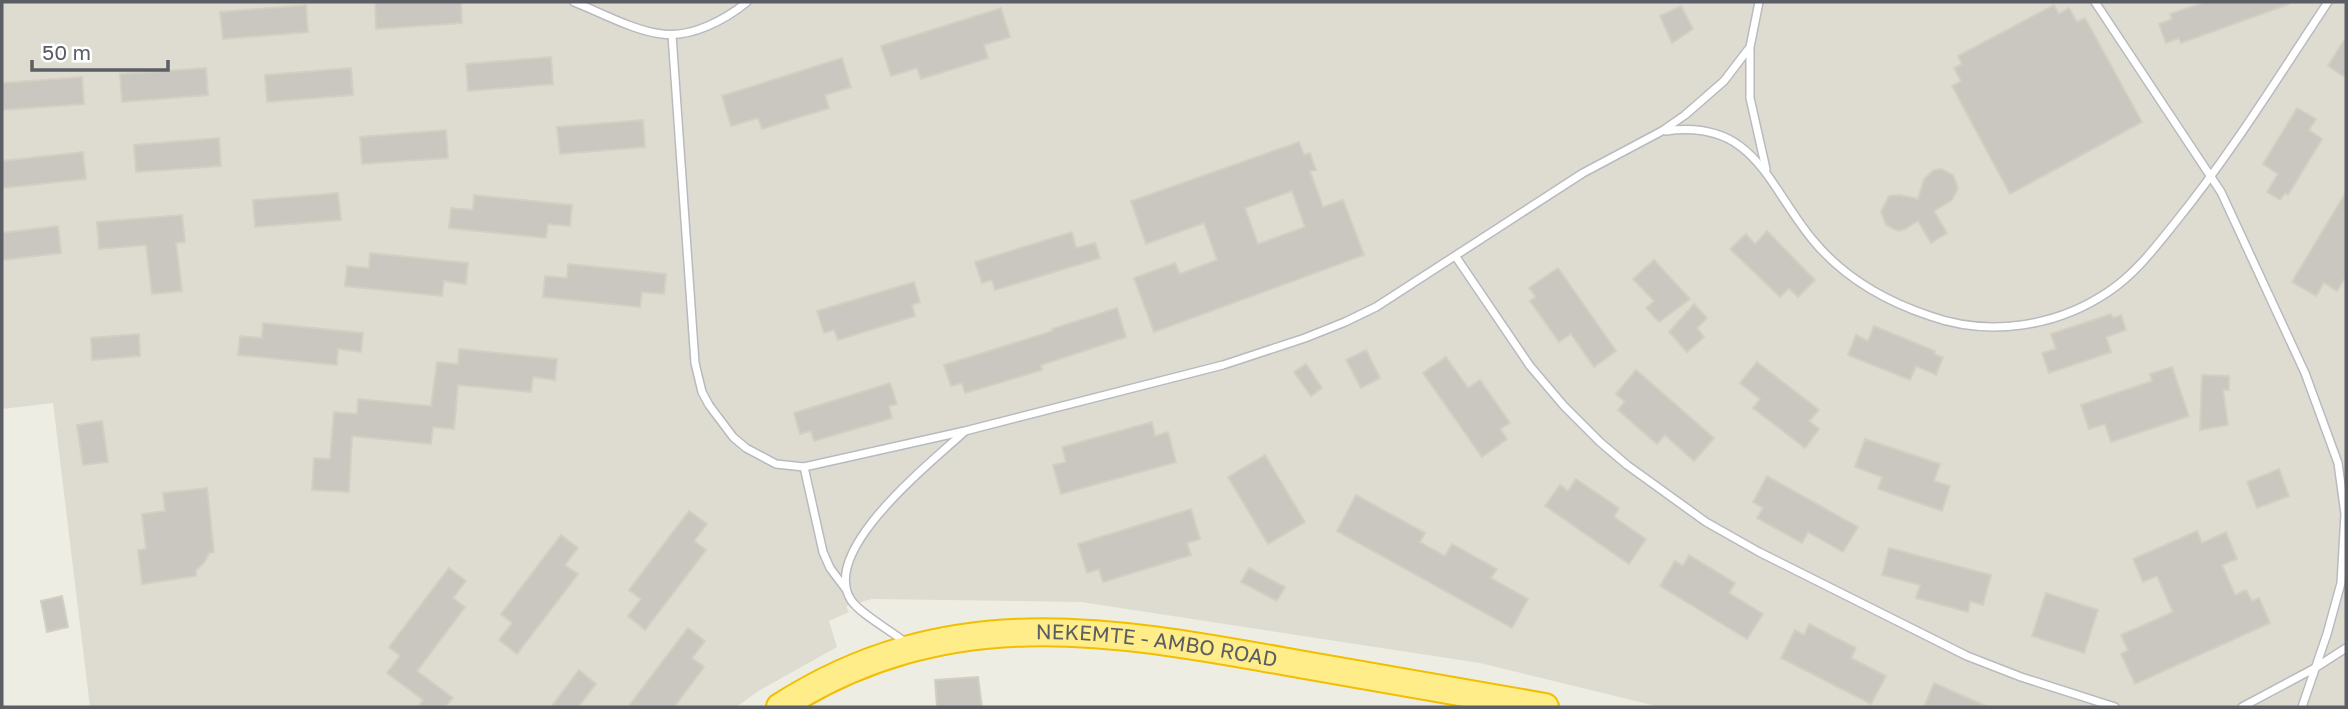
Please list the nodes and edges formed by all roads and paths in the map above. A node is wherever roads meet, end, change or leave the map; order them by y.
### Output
1 (574, 2) edge
2 (747, 2) edge
3 (1759, 2) edge
4 (2095, 2) edge
5 (2328, 2) edge
6 (672, 35) junction
7 (1750, 47) junction
8 (1662, 131) junction
9 (1766, 170) junction
10 (2212, 179) junction
11 (1456, 257) junction
12 (964, 431) junction
13 (804, 467) junction
14 (847, 592) junction
15 (912, 649) junction
16 (2346, 649) edge
17 (2315, 668) junction
18 (780, 707) edge
19 (1545, 707) edge
20 (2115, 707) edge
21 (2242, 707) edge
22 (2302, 707) edge

1 - 6 lane
2 - 6 lane
3 - 7 lane
4 - 10 lane
5 - 10 lane
6 - 13 lane
7 - 8 lane
7 - 9 lane
8 - 9 lane
8 - 11 lane
9 - 10 lane
10 - 17 lane
11 - 12 lane
11 - 20 lane
12 - 13 lane
12 - 14 lane
13 - 14 lane
14 - 15 lane
15 - 18 highway, NEKEMTE - AMBO ROAD
15 - 19 highway, NEKEMTE - AMBO ROAD
16 - 17 lane
17 - 21 lane
17 - 22 lane

